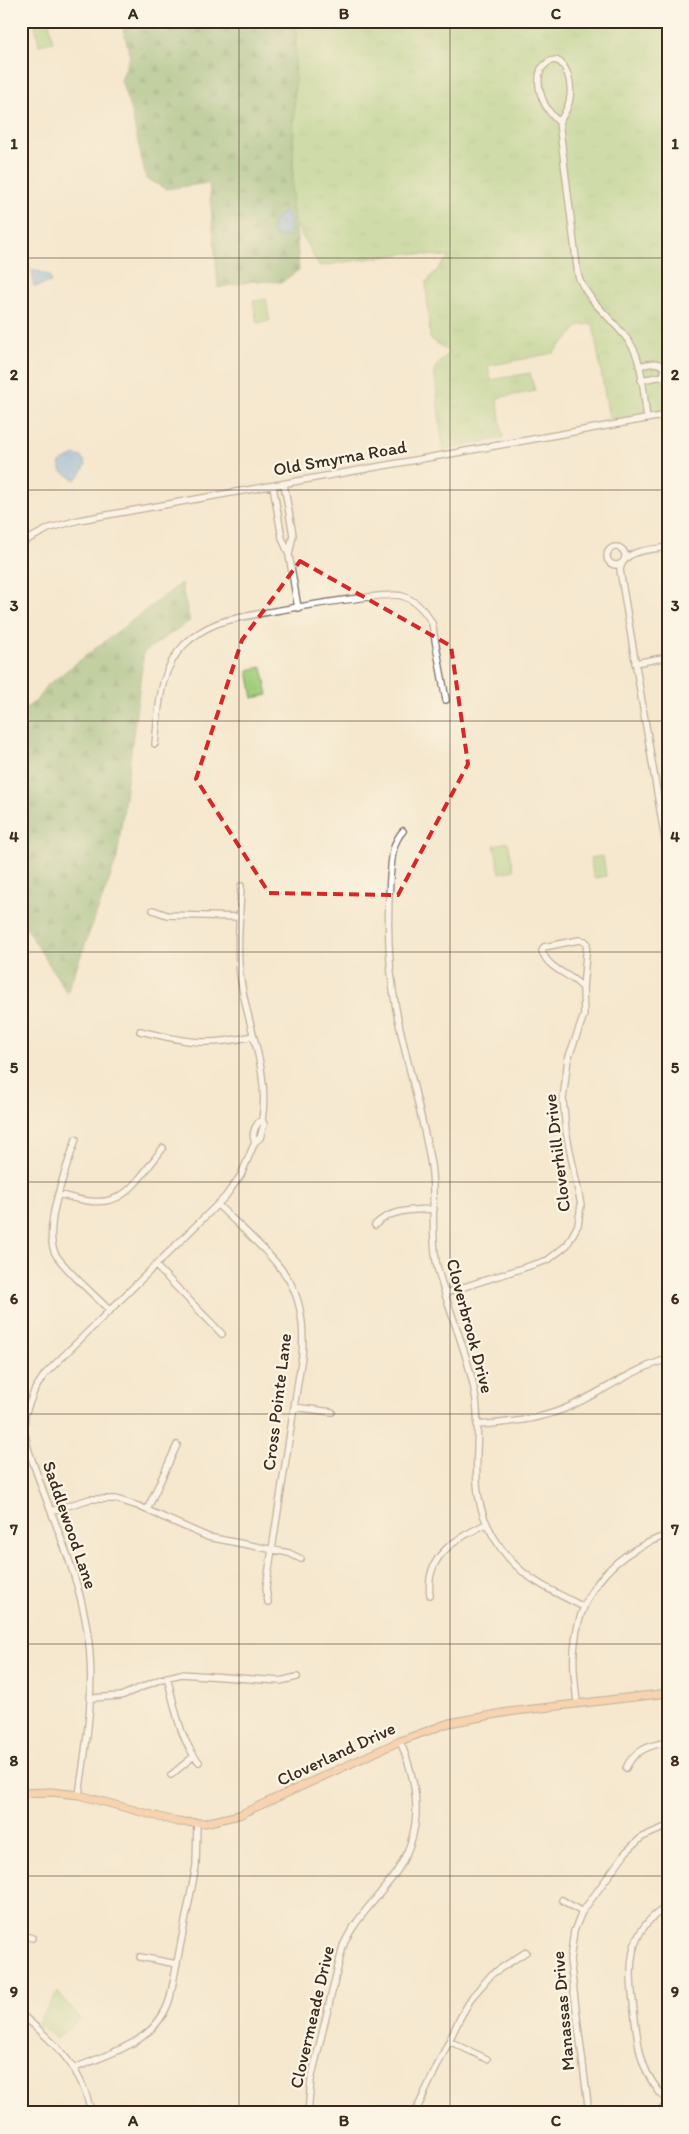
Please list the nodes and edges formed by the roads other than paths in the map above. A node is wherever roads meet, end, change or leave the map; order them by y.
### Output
1 (559, 122) junction
2 (639, 366) junction
3 (641, 380) junction
4 (668, 415) edge
5 (647, 419) junction
6 (284, 484) junction
7 (273, 486) junction
8 (21, 543) edge
9 (668, 547) edge
10 (289, 556) junction
11 (298, 608) junction
12 (668, 657) edge
13 (635, 663) junction
14 (446, 700) dead end
15 (155, 744) dead end
16 (403, 831) dead end
17 (668, 858) edge
18 (241, 886) dead end
19 (668, 894) edge
20 (668, 904) edge
21 (153, 910) dead end
22 (240, 917) junction
23 (583, 988) junction
24 (140, 1031) dead end
25 (253, 1036) junction
26 (76, 1139) dead end
27 (164, 1148) dead end
28 (59, 1194) junction
29 (218, 1205) junction
30 (434, 1210) junction
31 (375, 1225) dead end
32 (156, 1266) junction
33 (445, 1293) junction
34 (110, 1311) junction
35 (222, 1334) dead end
36 (668, 1359) edge
37 (294, 1407) junction
38 (332, 1412) dead end
39 (477, 1426) junction
40 (177, 1445) dead end
41 (147, 1510) junction
42 (51, 1511) junction
43 (486, 1524) junction
44 (668, 1535) edge
45 (271, 1550) junction
46 (301, 1559) dead end
47 (430, 1595) dead end
48 (268, 1602) dead end
49 (584, 1607) junction
50 (167, 1677) junction
51 (297, 1677) dead end
52 (668, 1693) edge
53 (91, 1698) junction
54 (577, 1703) junction
55 (400, 1742) junction
56 (668, 1742) edge
57 (194, 1756) junction
58 (199, 1762) dead end
59 (626, 1768) dead end
60 (170, 1775) dead end
61 (21, 1793) edge
62 (79, 1795) junction
63 (197, 1823) junction
64 (668, 1826) edge
65 (562, 1900) dead end
66 (668, 1906) edge
67 (582, 1912) junction
68 (21, 1935) edge
69 (32, 1938) dead end
70 (526, 1952) dead end
71 (140, 1957) dead end
72 (177, 1964) junction
73 (21, 2014) edge
74 (449, 2041) junction
75 (487, 2059) dead end
76 (75, 2068) junction
77 (668, 2103) edge
78 (91, 2113) edge
79 (308, 2113) edge
80 (415, 2113) edge
81 (588, 2113) edge
82 (656, 2113) edge

1 - 1 street
1 - 2 street
2 - 3 street
2 - 3 street
3 - 5 street
4 - 5 street, Old Smyrna Road
5 - 6 street, Old Smyrna Road
6 - 7 street, Old Smyrna Road
6 - 10 street
7 - 8 street, Old Smyrna Road
7 - 10 street
9 - 13 street
10 - 11 street
11 - 14 street
11 - 15 street
12 - 13 street
13 - 17 street
16 - 30 street, Cloverbrook Drive
18 - 22 street, Saddlewood Lane
19 - 20 street
21 - 22 street
22 - 25 street, Saddlewood Lane
23 - 23 street
23 - 33 street, Cloverhill Drive
24 - 25 street
25 - 29 street, Saddlewood Lane
26 - 28 street
27 - 28 street
28 - 34 street
29 - 32 street, Saddlewood Lane
29 - 37 street, Cross Pointe Lane
30 - 31 street
30 - 33 street, Cloverbrook Drive
32 - 34 street, Saddlewood Lane
32 - 35 street
33 - 39 street, Cloverbrook Drive
34 - 42 street, Saddlewood Lane
36 - 39 street
37 - 38 street
37 - 45 street, Cross Pointe Lane
39 - 43 street, Cloverbrook Drive
40 - 41 street
41 - 42 street
41 - 45 street
42 - 53 street, Saddlewood Lane
43 - 47 street
43 - 49 street, Cloverbrook Drive
44 - 49 street
45 - 46 street
45 - 48 street, Cross Pointe Lane
49 - 54 street
50 - 51 street
50 - 53 street
50 - 57 street
52 - 54 main road, Cloverland Drive
53 - 62 street, Saddlewood Lane
54 - 55 main road, Cloverland Drive
55 - 63 main road, Cloverland Drive
55 - 79 street, Clovermeade Drive
56 - 59 street
57 - 58 street
57 - 60 street
61 - 62 main road, Cloverland Drive
62 - 63 main road, Cloverland Drive
63 - 72 street
64 - 67 street, Manassas Drive
65 - 67 street
66 - 77 street
67 - 81 street, Manassas Drive
68 - 69 street
70 - 74 street
71 - 72 street
72 - 76 street
73 - 76 street
74 - 75 street
74 - 80 street
76 - 78 street
77 - 82 street

